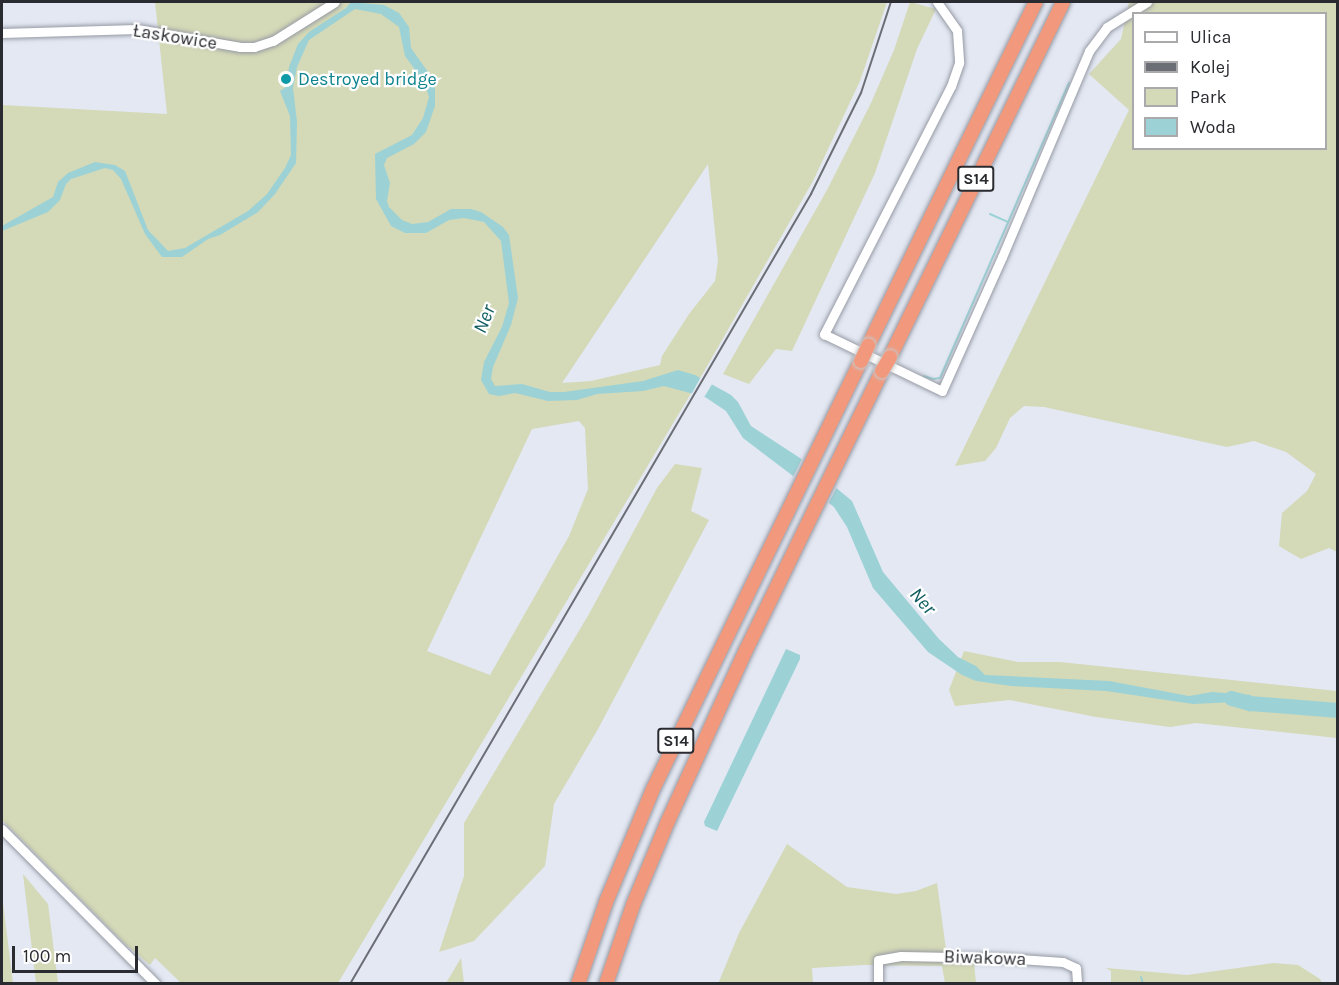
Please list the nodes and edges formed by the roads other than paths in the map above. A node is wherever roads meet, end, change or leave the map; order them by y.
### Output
1 (335, 2) edge
2 (937, 2) edge
3 (1036, 2) edge
4 (1063, 2) edge
5 (1147, 2) edge
6 (2, 33) edge
7 (2, 829) edge
8 (156, 984) edge
9 (578, 984) edge
10 (606, 984) edge
11 (878, 984) edge
12 (1077, 984) edge

1 - 6 street, Łaskowice
2 - 5 street
3 - 9 highway, S14, bridge
4 - 10 highway, S14, bridge
7 - 8 street
11 - 12 street, Biwakowa

